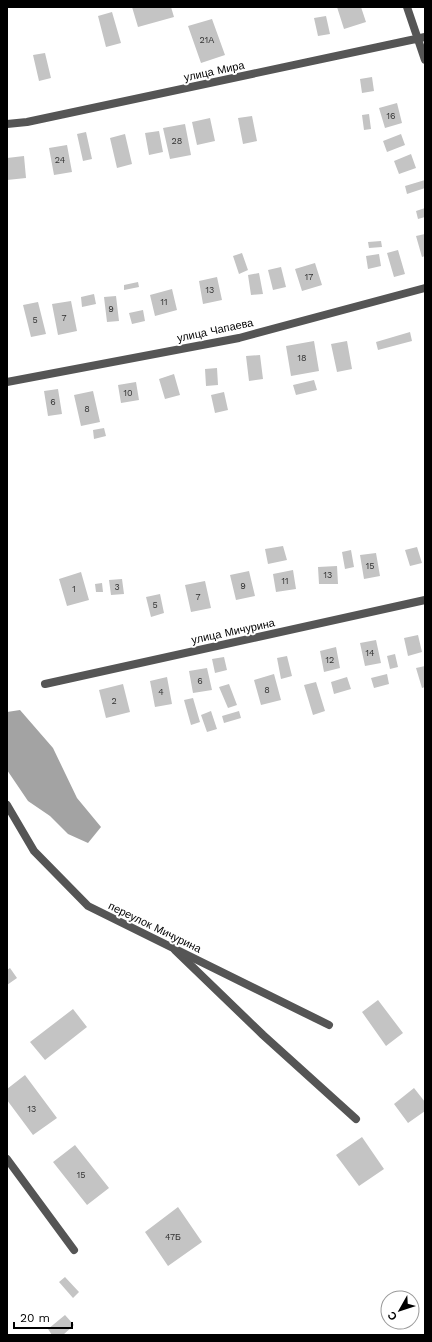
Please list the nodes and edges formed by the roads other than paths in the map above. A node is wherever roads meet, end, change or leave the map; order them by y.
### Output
1 (407, 7) edge
2 (421, 37) edge
3 (425, 60) edge
4 (7, 124) edge
5 (425, 288) edge
6 (7, 382) edge
7 (425, 600) edge
8 (45, 684) dead end
9 (7, 805) edge
10 (174, 948) junction
11 (329, 1025) dead end
12 (356, 1119) dead end
13 (7, 1159) edge
14 (74, 1250) dead end

1 - 2 street
2 - 3 street
2 - 4 street, улица Мира
5 - 6 street, улица Чапаева
7 - 8 street, улица Мичурина
9 - 10 street, переулок Мичурина
10 - 11 street, переулок Мичурина
10 - 12 street
13 - 14 street

